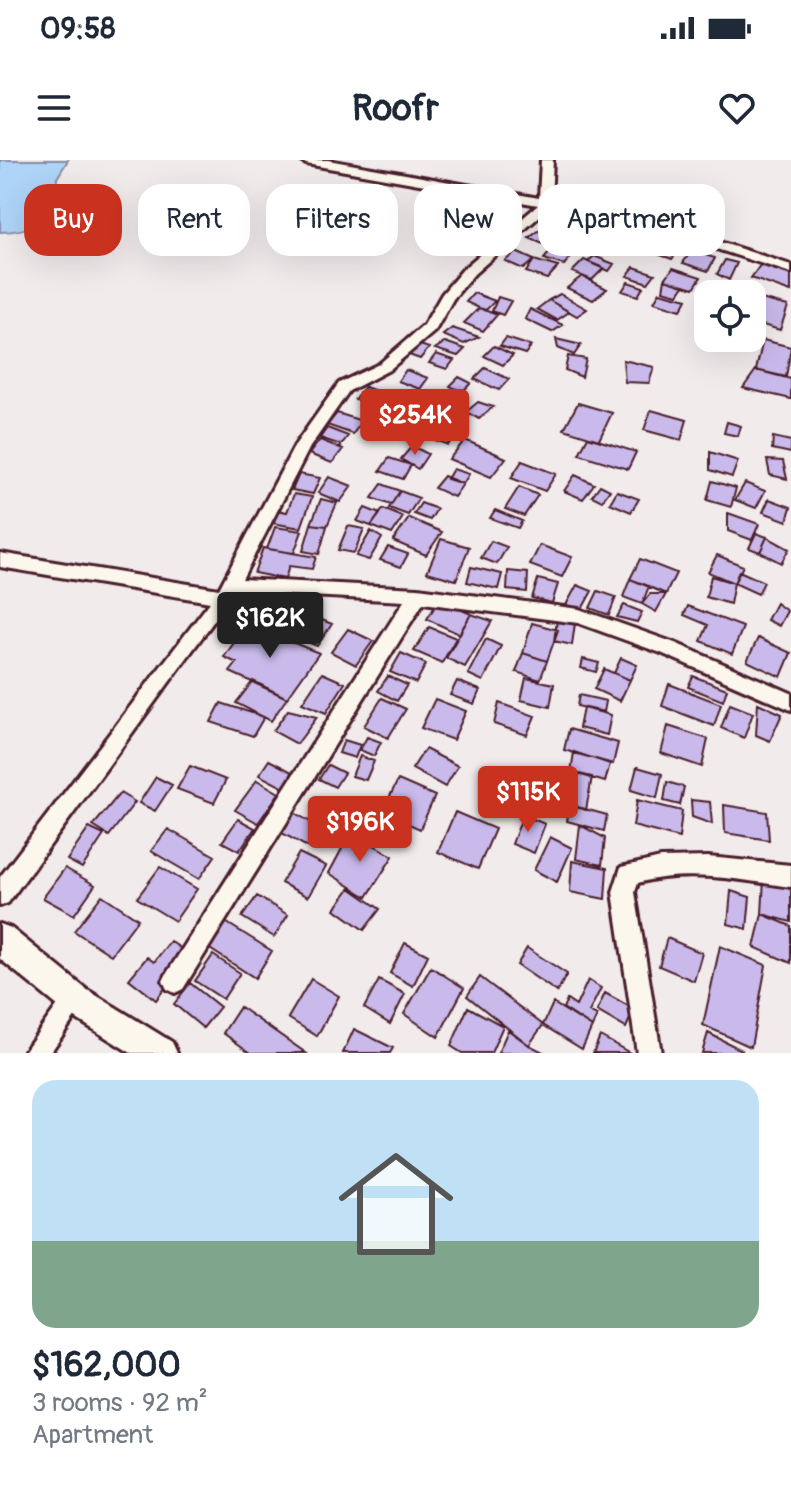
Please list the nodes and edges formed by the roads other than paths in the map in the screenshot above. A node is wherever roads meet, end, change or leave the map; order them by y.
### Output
1 (306, 160) edge
2 (547, 160) edge
3 (546, 184) edge
4 (538, 203) edge
5 (538, 211) edge
6 (725, 248) edge
7 (791, 269) edge
8 (0, 560) edge
9 (227, 591) junction
10 (418, 595) junction
11 (791, 702) edge
12 (791, 876) edge
13 (0, 895) edge
14 (0, 939) edge
15 (175, 981) dead end
16 (75, 1000) junction
17 (35, 1053) edge
18 (161, 1053) edge
19 (649, 1053) edge

1 - 4 street
2 - 3 street
5 - 9 street
6 - 7 street
8 - 9 street
9 - 10 street
9 - 13 street
10 - 11 street
10 - 15 street
12 - 19 street
14 - 16 street
16 - 17 street
16 - 18 street

